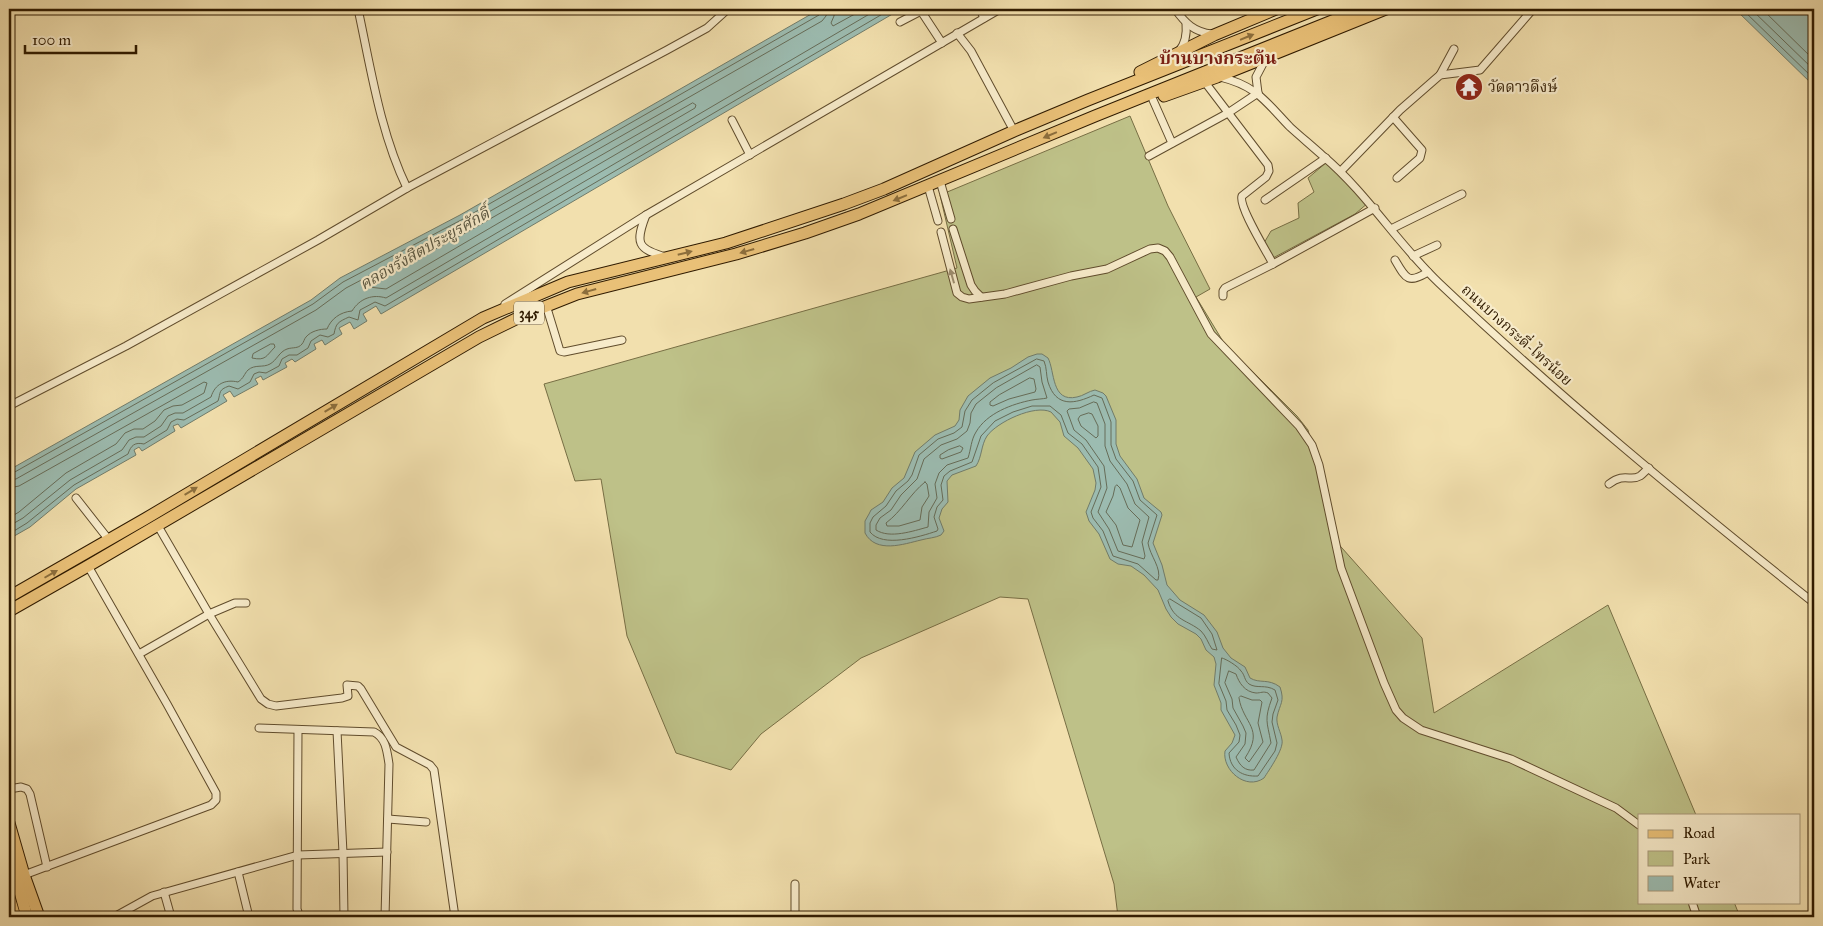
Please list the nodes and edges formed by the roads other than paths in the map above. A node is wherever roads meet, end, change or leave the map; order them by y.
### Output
1 (358, 9) edge
2 (728, 9) edge
3 (980, 9) edge
4 (1000, 9) edge
5 (1175, 9) edge
6 (1276, 9) edge
7 (1317, 9) edge
8 (1362, 9) edge
9 (1386, 9) edge
10 (1533, 9) edge
11 (923, 10) edge
12 (984, 18) junction
13 (900, 22) dead end
14 (1186, 24) junction
15 (957, 33) junction
16 (1214, 35) junction
17 (942, 43) junction
18 (1454, 49) dead end
19 (1170, 57) junction
20 (1267, 57) junction
21 (1440, 75) junction
22 (1217, 77) junction
23 (1204, 81) junction
24 (1258, 93) junction
25 (1088, 100) junction
26 (1153, 100) junction
27 (1228, 112) junction
28 (1095, 116) junction
29 (1393, 117) junction
30 (732, 120) dead end
31 (1014, 130) junction
32 (1172, 143) junction
33 (750, 155) junction
34 (1149, 156) dead end
35 (1326, 158) junction
36 (1341, 171) junction
37 (1397, 178) dead end
38 (940, 181) junction
39 (928, 186) junction
40 (407, 188) junction
41 (1462, 194) dead end
42 (1265, 200) dead end
43 (1375, 208) junction
44 (646, 215) junction
45 (950, 219) dead end
46 (938, 221) dead end
47 (953, 229) dead end
48 (1391, 229) junction
49 (941, 232) dead end
50 (1436, 245) dead end
51 (1414, 256) junction
52 (668, 257) junction
53 (1395, 260) dead end
54 (1273, 264) junction
55 (1428, 272) junction
56 (1223, 296) dead end
57 (981, 297) junction
58 (546, 305) junction
59 (483, 318) junction
60 (622, 340) dead end
61 (9, 406) edge
62 (1649, 468) junction
63 (1609, 484) dead end
64 (76, 498) dead end
65 (158, 526) junction
66 (109, 540) junction
67 (88, 566) junction
68 (9, 597) edge
69 (246, 603) dead end
70 (1814, 603) edge
71 (9, 611) edge
72 (209, 614) junction
73 (139, 654) junction
74 (259, 728) dead end
75 (298, 730) junction
76 (337, 731) junction
77 (9, 790) edge
78 (388, 819) junction
79 (426, 822) dead end
80 (9, 823) edge
81 (1638, 825) edge
82 (9, 852) edge
83 (387, 852) junction
84 (344, 853) junction
85 (298, 855) junction
86 (47, 867) junction
87 (238, 872) junction
88 (24, 875) junction
89 (795, 884) dead end
90 (164, 892) junction
91 (9, 897) edge
92 (1693, 904) edge
93 (13, 913) edge
94 (29, 917) edge
95 (39, 917) edge
96 (114, 917) edge
97 (171, 917) edge
98 (249, 917) edge
99 (302, 917) edge
100 (344, 917) edge
101 (385, 917) edge
102 (455, 917) edge
103 (795, 917) edge
104 (1697, 917) edge

1 - 40 street
2 - 40 street
3 - 12 street
4 - 12 street
5 - 14 street
6 - 16 main road
25 -> 7 main road, 345
8 - 28 main road, 345
9 - 20 main road
10 - 21 street
11 - 13 street
11 - 17 street
12 - 15 street
14 - 16 street
14 - 19 street
15 - 17 street
15 - 31 street
16 - 19 main road
17 - 33 street
18 - 21 street
19 - 25 main road
20 - 22 main road
20 - 24 street
21 - 29 street
22 - 23 main road
22 - 24 street, ถนนบางกระดี่-ไทรน้อย
23 - 26 main road
23 - 27 street
24 - 27 street
24 - 35 street, ถนนบางกระดี่-ไทรน้อย
25 - 31 main road, 345
26 - 28 main road
26 - 32 street
27 - 32 street
27 - 54 street
28 -> 38 main road, 345
29 - 36 street
29 - 37 street
30 - 33 street
52 -> 31 main road, 345
32 - 34 street
33 - 44 street
35 - 36 street, ถนนบางกระดี่-ไทรน้อย
35 - 42 street
36 - 43 street, ถนนบางกระดี่-ไทรน้อย
38 - 39 main road, 345
38 - 45 street
39 - 46 street
39 -> 58 main road, 345
40 - 61 street
41 - 48 street
43 - 48 street, ถนนบางกระดี่-ไทรน้อย
43 - 54 street
44 - 52 street
44 - 59 street
47 - 57 street
48 - 51 street, ถนนบางกระดี่-ไทรน้อย
57 -> 49 street
50 - 51 street
51 - 55 street, ถนนบางกระดี่-ไทรน้อย
52 - 59 main road, 345
53 - 55 street
54 - 56 street
55 - 62 street, ถนนบางกระดี่-ไทรน้อย
57 - 81 street
58 - 60 street
58 - 65 main road, 345
66 -> 59 main road, 345
62 - 63 street
62 - 70 street, ถนนบางกระดี่-ไทรน้อย
64 - 66 street
65 - 67 main road, 345
65 - 72 street
68 -> 66 main road, 345
67 - 71 main road, 345
67 - 73 street
69 - 72 street
72 - 73 street
72 - 102 street
73 - 86 street
74 - 75 street
75 - 76 street
75 - 85 street
76 - 78 street
76 - 84 street
77 - 86 street
78 - 79 street
78 - 83 street
80 - 88 main road
82 - 94 main road
83 - 84 street
83 - 101 street
84 - 85 street
84 - 100 street
85 - 87 street
85 - 99 street
86 - 88 street
87 - 90 street
87 - 98 street
88 - 95 main road
89 - 103 street
90 - 96 street
90 - 97 street
91 - 93 main road
92 - 104 street

